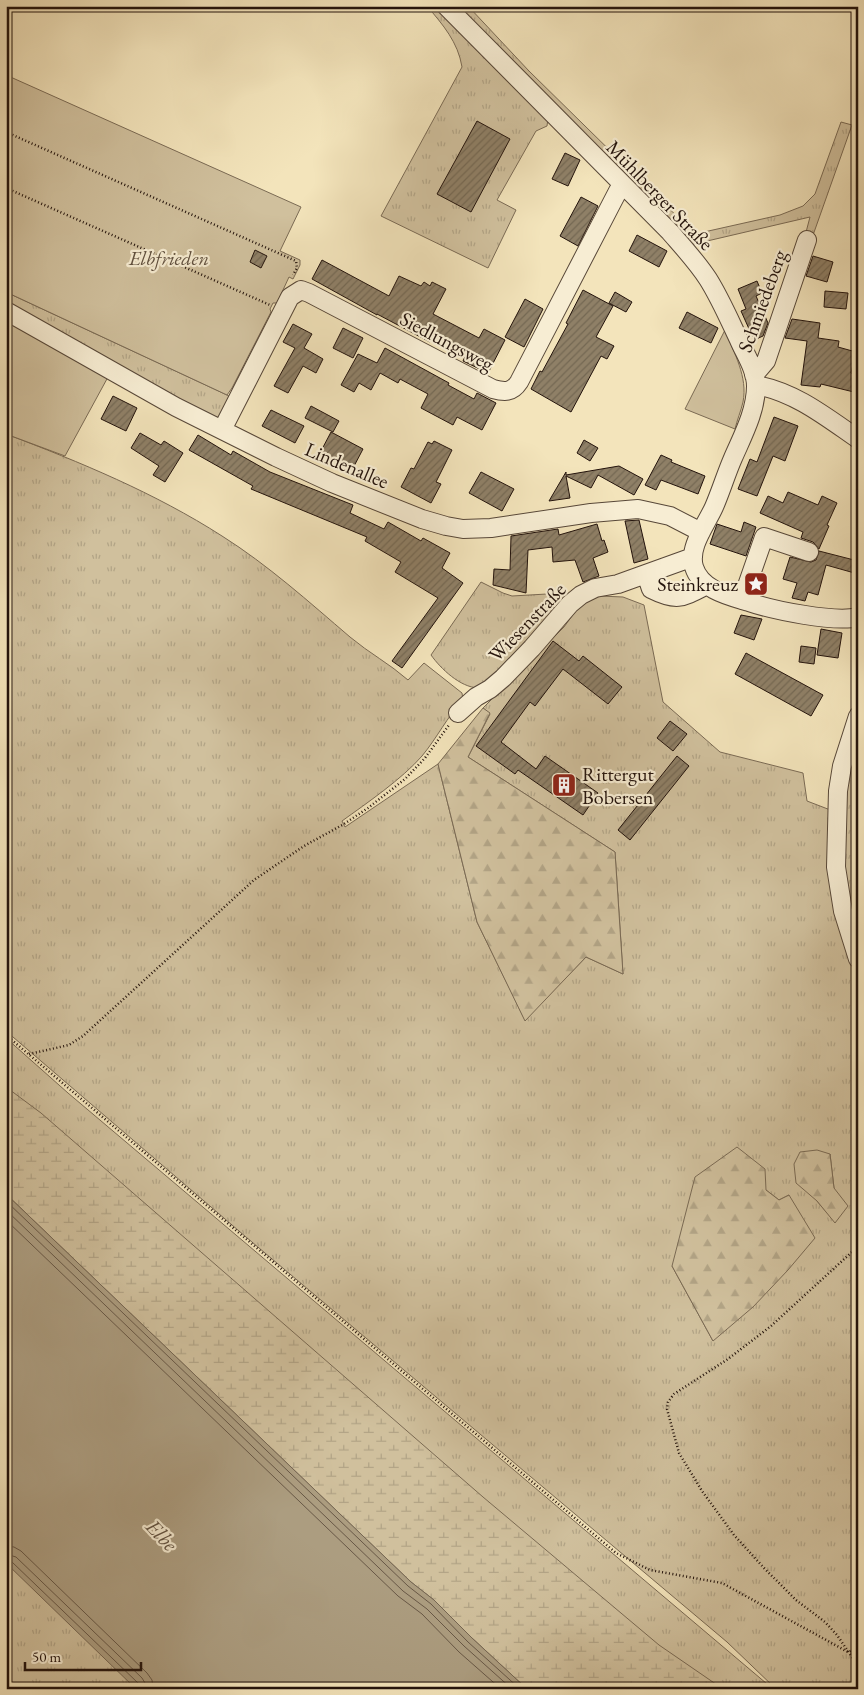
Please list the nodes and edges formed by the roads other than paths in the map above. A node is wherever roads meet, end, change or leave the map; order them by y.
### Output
1 (446, 6) edge
2 (624, 186) junction
3 (806, 240) dead end
4 (6, 311) edge
5 (755, 380) junction
6 (222, 430) junction
7 (858, 439) edge
8 (701, 532) junction
9 (809, 552) dead end
10 (694, 562) junction
11 (646, 574) junction
12 (707, 585) junction
13 (742, 600) junction
14 (858, 617) edge
15 (458, 713) road end
16 (858, 716) edge
17 (858, 959) edge

1 - 2 street, Mühlberger Straße
2 - 5 street, Mühlberger Straße
2 - 6 street, Siedlungsweg
3 - 5 street, Schmiedeberg
4 - 6 street, Lindenallee
5 - 7 street, Schmiedeberg
5 - 8 street
6 - 8 street, Lindenallee
8 - 10 street
9 - 13 street
10 - 11 street, Wiesenstraße
10 - 12 street
11 - 12 street
11 - 15 street, Wiesenstraße
12 - 13 street
13 - 14 street
16 - 17 street

